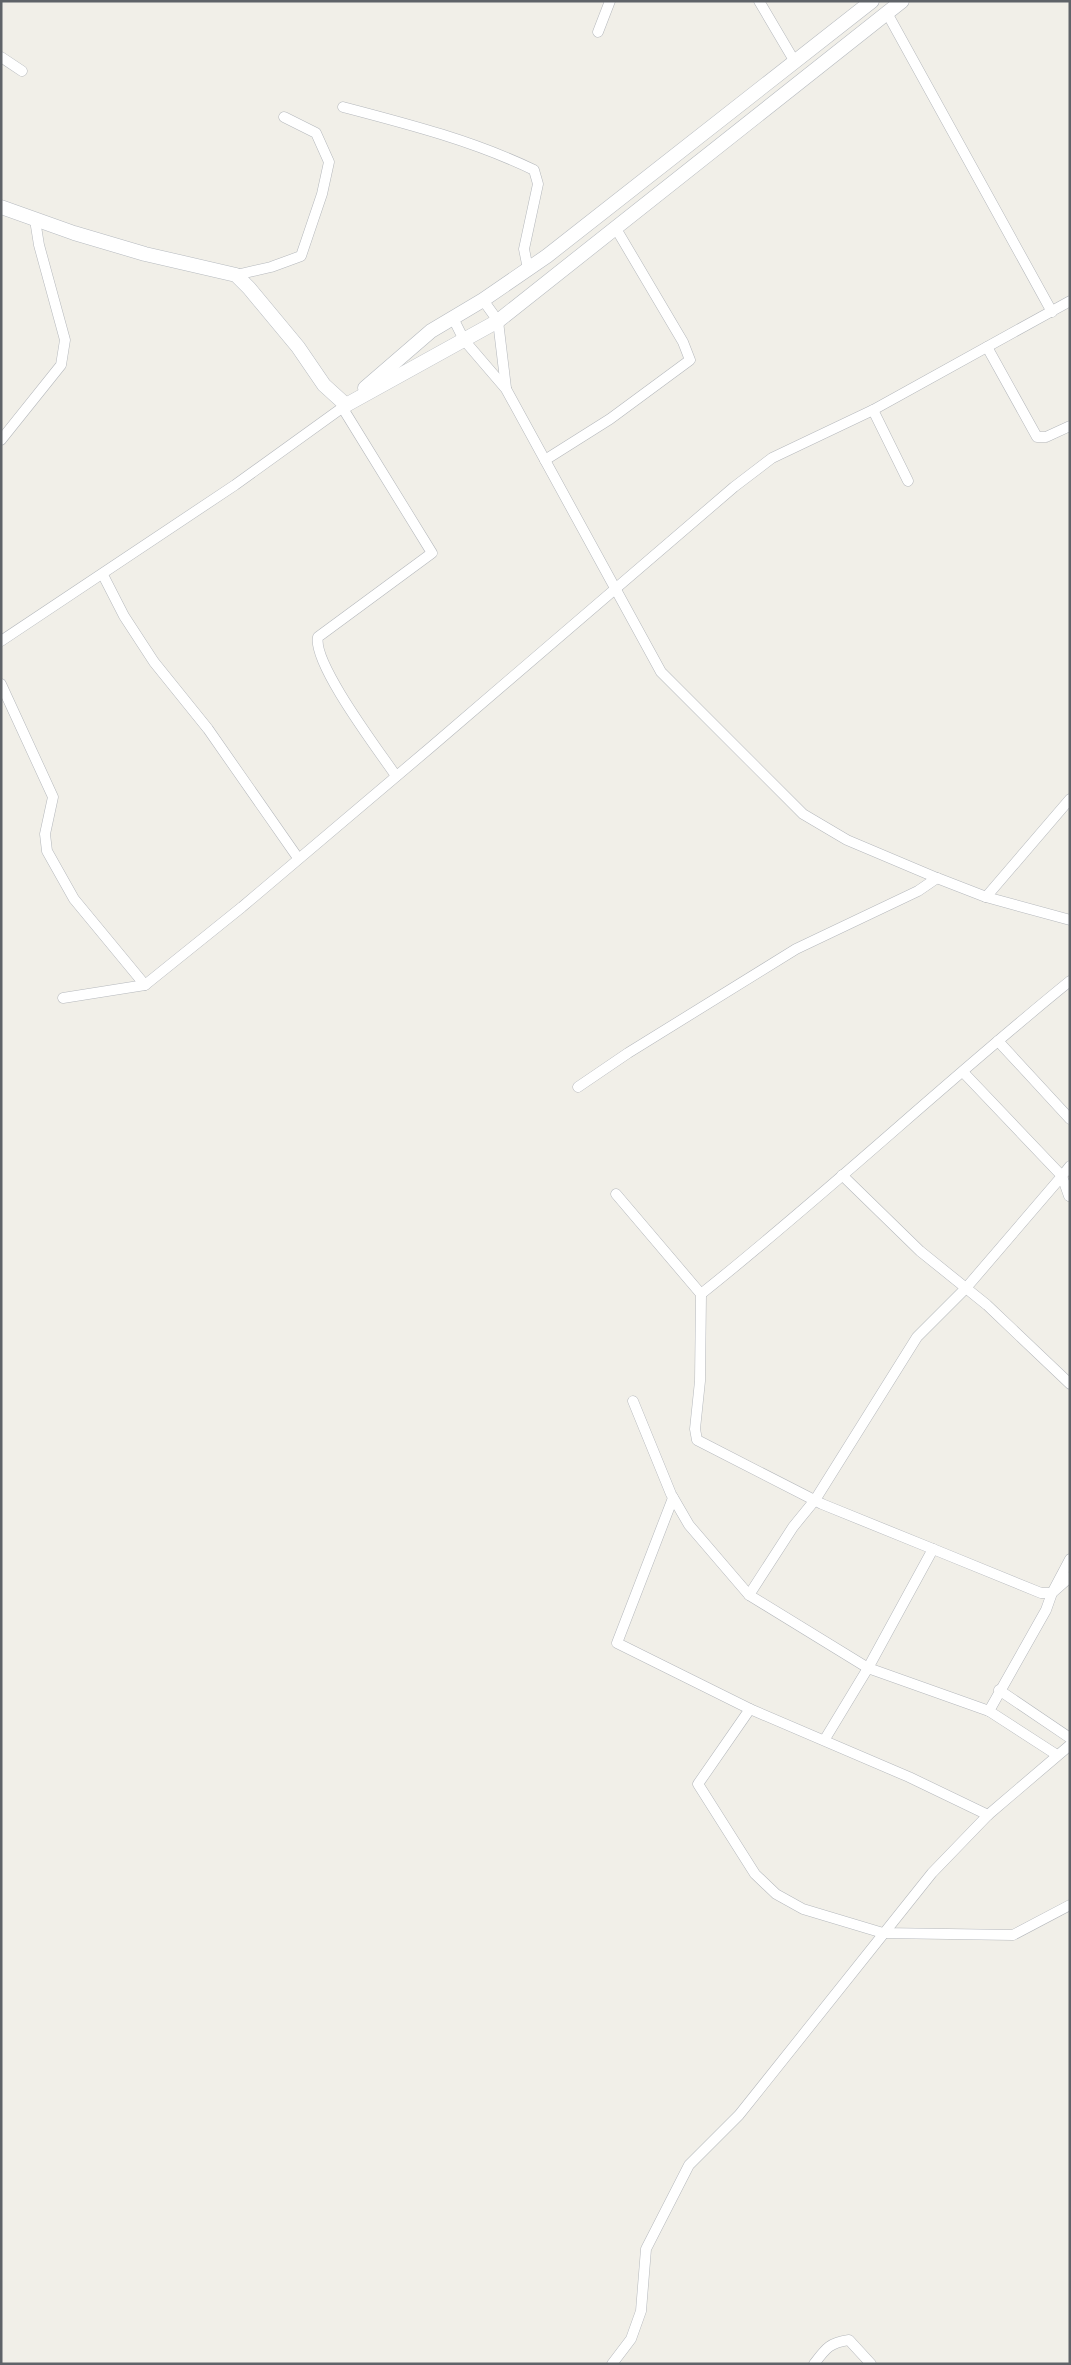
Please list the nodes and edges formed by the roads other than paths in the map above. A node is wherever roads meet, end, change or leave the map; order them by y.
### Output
1 (610, 1) edge
2 (760, 1) edge
3 (872, 1) edge
4 (902, 1) edge
5 (887, 13) junction
6 (598, 32) dead end
7 (1, 57) edge
8 (795, 62) junction
9 (22, 71) dead end
10 (344, 107) dead end
11 (284, 117) dead end
12 (1, 207) edge
13 (35, 220) junction
14 (615, 227) junction
15 (528, 269) junction
16 (236, 275) junction
17 (483, 300) junction
18 (1070, 301) edge
19 (1052, 312) junction
20 (453, 318) junction
21 (498, 321) junction
22 (464, 340) junction
23 (987, 347) junction
24 (506, 389) junction
25 (344, 406) junction
26 (873, 410) junction
27 (1070, 426) edge
28 (1, 440) edge
29 (545, 460) junction
30 (908, 481) dead end
31 (103, 574) junction
32 (617, 589) junction
33 (1, 641) edge
34 (1, 684) edge
35 (396, 776) junction
36 (1070, 799) edge
37 (298, 858) junction
38 (937, 878) junction
39 (986, 897) junction
40 (1070, 920) edge
41 (1070, 981) edge
42 (145, 985) junction
43 (63, 998) dead end
44 (998, 1041) junction
45 (963, 1072) junction
46 (578, 1087) dead end
47 (1070, 1118) edge
48 (1070, 1166) edge
49 (842, 1175) junction
50 (1062, 1176) junction
51 (616, 1194) dead end
52 (1069, 1196) edge
53 (966, 1288) junction
54 (702, 1294) junction
55 (1070, 1384) edge
56 (633, 1400) dead end
57 (673, 1498) junction
58 (815, 1500) junction
59 (933, 1549) junction
60 (1070, 1559) edge
61 (1070, 1578) edge
62 (1052, 1593) junction
63 (749, 1595) junction
64 (868, 1668) junction
65 (999, 1690) junction
66 (750, 1709) junction
67 (989, 1711) junction
68 (1070, 1738) edge
69 (825, 1739) junction
70 (1070, 1745) edge
71 (1057, 1755) junction
72 (988, 1815) junction
73 (1070, 1905) edge
74 (883, 1934) junction
75 (612, 2364) edge
76 (814, 2364) edge
77 (871, 2364) edge

1 - 6 street
2 - 8 street
3 - 8 street
4 - 5 street
5 - 14 street
5 - 19 street
7 - 9 street
8 - 15 street
10 - 15 street
11 - 16 street
12 - 13 street
13 - 16 street
13 - 28 street
14 - 21 street
14 - 29 street
15 - 17 street
16 - 25 street
17 - 20 street
17 - 21 street
18 - 19 street
19 - 23 street
20 - 22 street
20 - 25 street
21 - 22 street
21 - 24 street
22 - 24 street
22 - 25 street
23 - 26 street
23 - 27 street
24 - 29 street
25 - 31 street
25 - 35 street
26 - 30 street
26 - 32 street
29 - 32 street
31 - 33 street
31 - 37 street
32 - 35 street
32 - 38 street
34 - 42 street
35 - 37 street
36 - 39 street
37 - 42 street
38 - 39 street
38 - 46 street
39 - 40 street
41 - 44 street
42 - 43 street
44 - 45 street
44 - 47 street
45 - 49 street
45 - 50 street
48 - 50 street
49 - 53 street
49 - 54 street
50 - 52 street
50 - 53 street
51 - 54 street
53 - 55 street
53 - 58 street
54 - 58 street
56 - 57 street
57 - 63 street
57 - 66 street
58 - 59 street
58 - 63 street
59 - 62 street
59 - 64 street
60 - 62 street
61 - 62 street
62 - 65 street
63 - 64 street
64 - 67 street
64 - 69 street
65 - 67 street
65 - 68 street
66 - 69 street
66 - 74 street
67 - 71 street
69 - 72 street
70 - 71 street
71 - 72 street
72 - 74 street
73 - 74 street
74 - 75 street
76 - 77 street

